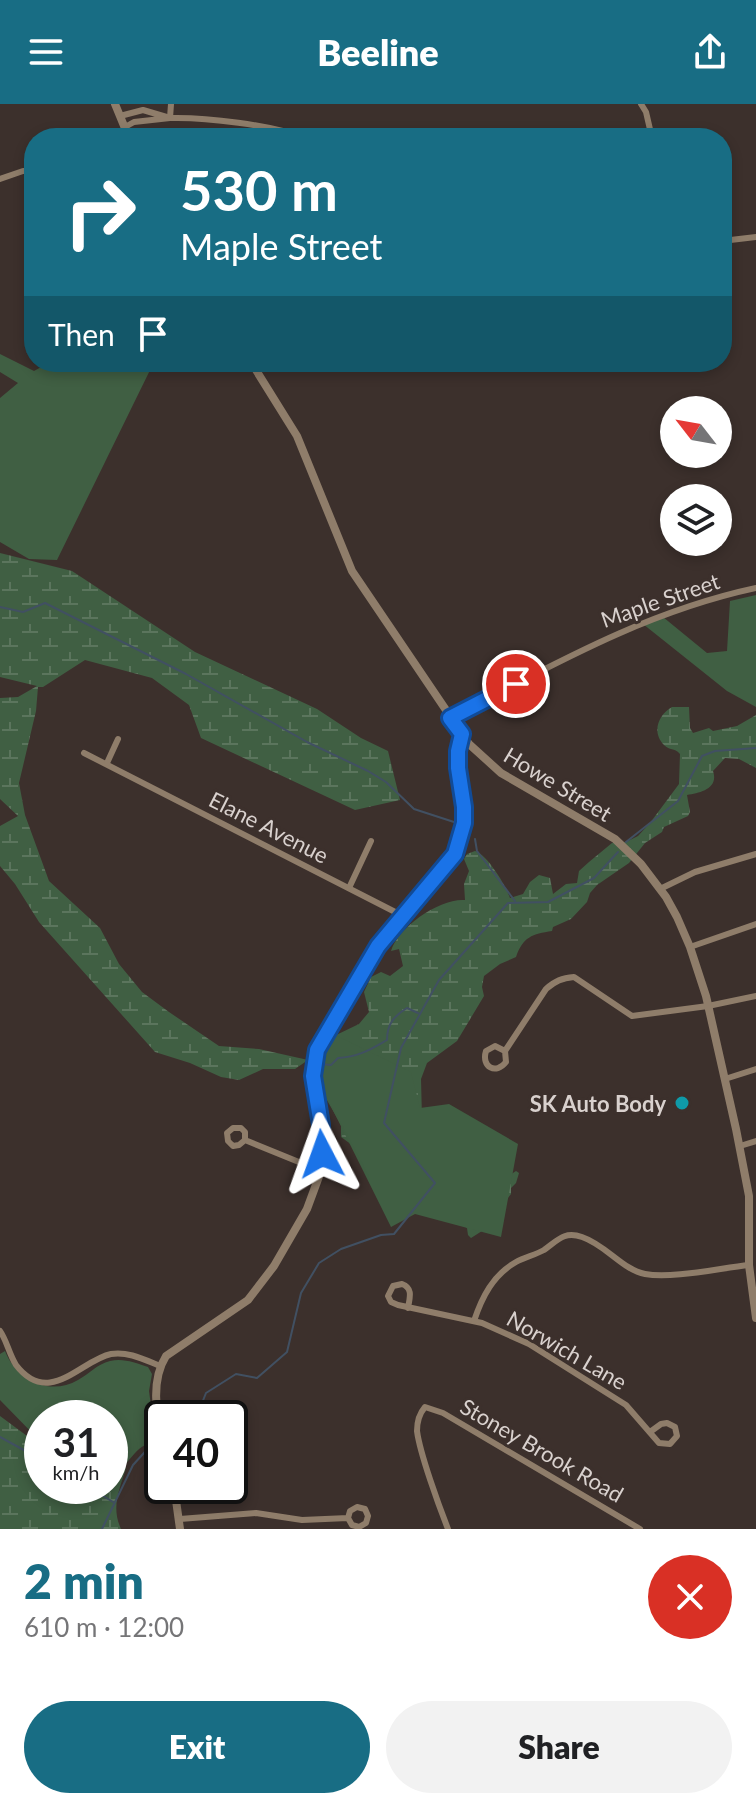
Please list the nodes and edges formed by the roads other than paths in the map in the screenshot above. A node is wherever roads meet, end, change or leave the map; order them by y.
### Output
1 (115, 104) edge
2 (171, 104) edge
3 (641, 104) edge
4 (120, 116) junction
5 (170, 118) junction
6 (125, 127) joint
7 (255, 128) edge
8 (650, 128) edge
9 (24, 171) edge
10 (0, 179) edge
11 (756, 237) edge
12 (732, 240) edge
13 (257, 372) edge
14 (756, 588) edge
15 (450, 718) junction
16 (462, 734) junction
17 (118, 739) dead end
18 (84, 753) dead end
19 (107, 763) junction
20 (371, 841) dead end
21 (756, 854) edge
22 (349, 888) junction
23 (660, 889) junction
24 (403, 916) junction
25 (756, 924) edge
26 (690, 947) junction
27 (756, 996) edge
28 (708, 1006) junction
29 (505, 1051) dead end
30 (756, 1069) edge
31 (725, 1079) junction
32 (245, 1140) dead end
33 (756, 1141) edge
34 (740, 1146) junction
35 (321, 1171) junction
36 (752, 1206) edge
37 (749, 1265) junction
38 (408, 1308) dead end
39 (756, 1318) edge
40 (474, 1321) junction
41 (0, 1331) edge
42 (160, 1366) junction
43 (158, 1400) edge
44 (650, 1432) dead end
45 (177, 1504) edge
46 (348, 1518) dead end
47 (180, 1519) junction
48 (180, 1529) edge
49 (448, 1529) edge
50 (640, 1529) edge

1 - 4 street
2 - 5 street
3 - 8 street
4 - 5 street
4 - 6 street
5 - 6 street
5 - 7 street
9 - 10 street
11 - 12 street
13 - 15 street, Howe Street
14 - 15 street, Maple Street
15 - 16 street, Howe Street
16 - 23 street, Howe Street
16 - 24 street
17 - 19 street
18 - 19 street, Elane Avenue
19 - 22 street, Elane Avenue
20 - 22 street
21 - 23 street
22 - 24 street, Elane Avenue
23 - 26 street, Howe Street
24 - 35 street
25 - 26 street
26 - 28 street, Howe Street
27 - 28 street
28 - 29 street
28 - 31 street, Howe Street
30 - 31 street
31 - 34 street, Howe Street
32 - 35 street
33 - 34 street
34 - 36 street, Howe Street
35 - 42 street
36 - 37 street, Howe Street
37 - 39 street, Howe Street
37 - 40 street
38 - 40 street, Norwich Lane
40 - 44 street, Norwich Lane
41 - 42 street
42 - 43 street
45 - 47 street
46 - 47 street
47 - 48 street
49 - 50 street, Stoney Brook Road

